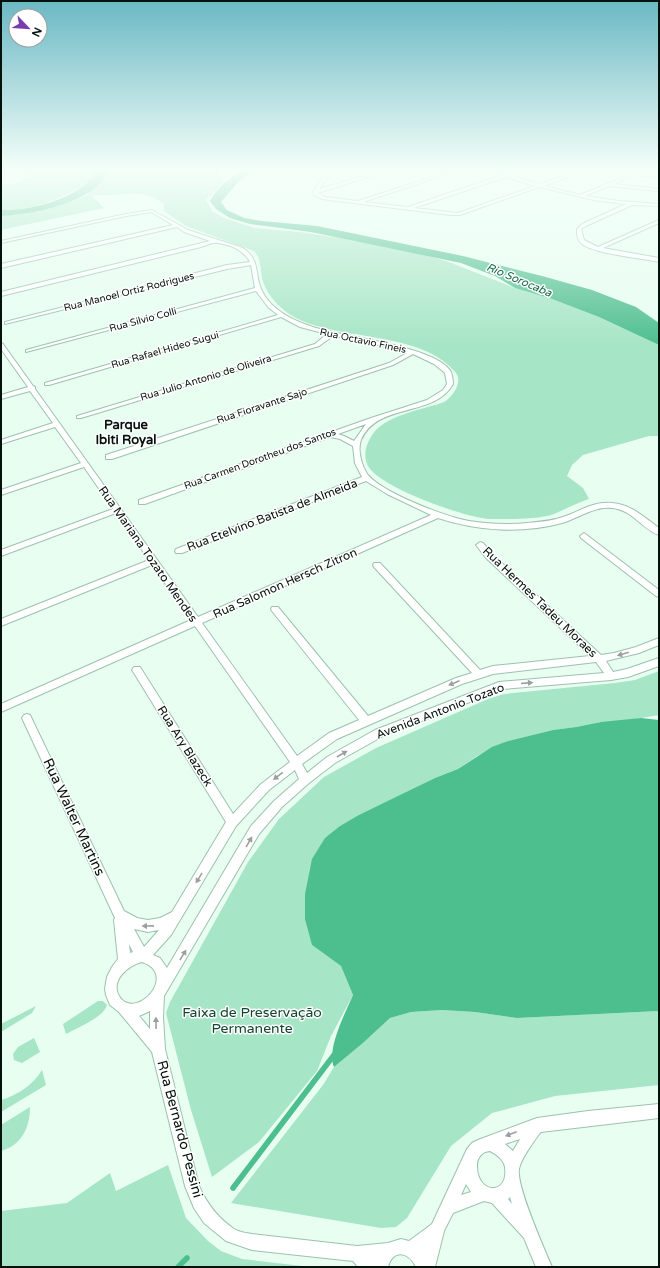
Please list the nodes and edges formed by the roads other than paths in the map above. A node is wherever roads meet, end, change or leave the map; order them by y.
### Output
1 (64, 228) edge
2 (167, 228) edge
3 (182, 228) edge
4 (580, 228) edge
5 (643, 228) edge
6 (214, 241) junction
7 (1, 242) edge
8 (599, 248) junction
9 (659, 260) edge
10 (252, 263) junction
11 (1, 266) edge
12 (258, 290) junction
13 (1, 294) edge
14 (283, 315) junction
15 (7, 323) dead end
16 (331, 334) junction
17 (1, 345) edge
18 (28, 351) dead end
19 (413, 352) junction
20 (5, 357) edge
21 (47, 384) dead end
22 (450, 385) joint
23 (32, 388) junction
24 (1, 397) edge
25 (79, 417) dead end
26 (378, 418) junction
27 (57, 424) junction
28 (328, 435) junction
29 (1, 442) edge
30 (355, 444) junction
31 (109, 456) dead end
32 (86, 464) junction
33 (366, 478) junction
34 (1, 492) edge
35 (142, 502) dead end
36 (118, 510) junction
37 (438, 515) junction
38 (659, 532) edge
39 (584, 536) dead end
40 (480, 545) dead end
41 (179, 551) dead end
42 (1, 553) edge
43 (154, 561) junction
44 (377, 565) dead end
45 (659, 594) edge
46 (276, 609) dead end
47 (1, 622) edge
48 (196, 622) junction
49 (659, 641) edge
50 (599, 659) junction
51 (659, 662) edge
52 (137, 670) dead end
53 (479, 675) junction
54 (611, 676) junction
55 (1, 708) edge
56 (27, 718) dead end
57 (366, 721) junction
58 (296, 762) junction
59 (304, 780) junction
60 (232, 822) junction
61 (120, 915) junction
62 (177, 915) junction
63 (142, 956) junction
64 (125, 962) junction
65 (160, 992) junction
66 (124, 1008) junction
67 (158, 1049) junction
68 (659, 1111) edge
69 (537, 1125) junction
70 (486, 1144) junction
71 (470, 1159) junction
72 (512, 1174) junction
73 (490, 1195) junction
74 (448, 1208) junction
75 (437, 1229) junction
76 (530, 1234) junction
77 (411, 1249) junction
78 (388, 1251) junction
79 (357, 1254) junction
80 (369, 1267) edge
81 (380, 1267) edge
82 (424, 1267) edge
83 (427, 1267) edge
84 (544, 1267) edge

1 - 7 street, Rua Octavio Fineis
2 - 11 street
3 - 6 street, Rua Octavio Fineis
4 - 8 street
5 - 8 street
6 - 10 street, Rua Octavio Fineis
6 - 13 street
8 - 9 street
10 - 12 street, Rua Octavio Fineis
10 - 15 street, Rua Manoel Ortiz Rodrigues
12 - 14 street, Rua Octavio Fineis
12 - 18 street, Rua Silvio Colli
14 - 16 street, Rua Octavio Fineis
14 - 21 street, Rua Rafael Hideo Sugui
16 - 19 street, Rua Octavio Fineis
16 - 25 street, Rua Julio Antonio de Oliveira
17 - 20 street, Rua Mariana Tozato Mendes
19 - 22 street, Rua Octavio Fineis
19 - 31 street, Rua Fioravante Sajo
20 - 23 street, Rua Mariana Tozato Mendes
22 - 26 street, Rua Carmen Dorotheu dos Santos
23 - 24 street
23 - 27 street, Rua Mariana Tozato Mendes
26 - 28 street, Rua Carmen Dorotheu dos Santos
26 - 30 street
27 - 29 street
27 - 32 street, Rua Mariana Tozato Mendes
28 - 30 street
28 - 35 street, Rua Carmen Dorotheu dos Santos
30 - 33 street
32 - 34 street
32 - 36 street, Rua Mariana Tozato Mendes
33 - 37 street
33 - 41 street, Rua Etelvino Batista de Almeida
36 - 42 street
36 - 43 street, Rua Mariana Tozato Mendes
37 - 38 street
37 - 48 street, Rua Salomon Hersch Zitron
39 - 45 street
40 - 50 street, Rua Hermes Tadeu Moraes
43 - 47 street
43 - 48 street, Rua Mariana Tozato Mendes
44 - 53 street
46 - 57 street
48 - 55 street, Rua Salomon Hersch Zitron
48 - 58 street, Rua Mariana Tozato Mendes
49 -> 50 street, Avenida Antonio Tozato
50 - 53 street, Avenida Antonio Tozato
50 - 54 street
51 - 54 street, Avenida Antonio Tozato
52 - 60 street, Rua Ary Blazeck
53 -> 57 street, Avenida Antonio Tozato
59 -> 54 street, Avenida Antonio Tozato
56 - 61 street, Rua Walter Martins
57 - 58 street, Avenida Antonio Tozato
58 - 59 street
58 -> 60 street, Avenida Antonio Tozato
65 -> 59 street, Avenida Antonio Tozato
60 -> 62 street, Avenida Antonio Tozato
62 -> 61 street
61 - 63 street, Rua Walter Martins
61 - 64 street, Rua Walter Martins
62 - 63 street
63 - 64 street
63 - 65 street
64 - 66 street
65 - 66 street
67 -> 65 street, Rua Bernardo Pessini
66 - 67 street, Rua Bernardo Pessini
67 - 79 street, Rua Bernardo Pessini
68 - 69 street
69 -> 70 street
69 - 72 street
70 - 71 street
70 - 72 street
71 - 73 street
71 - 74 street
72 - 73 street
72 - 76 street
73 - 74 street
73 - 76 street
74 - 75 street
75 - 77 street
75 - 83 street
76 - 84 street
77 - 78 street, Rua Bernardo Pessini
77 - 82 street
78 - 79 street, Rua Bernardo Pessini
78 - 81 street
79 - 80 street

